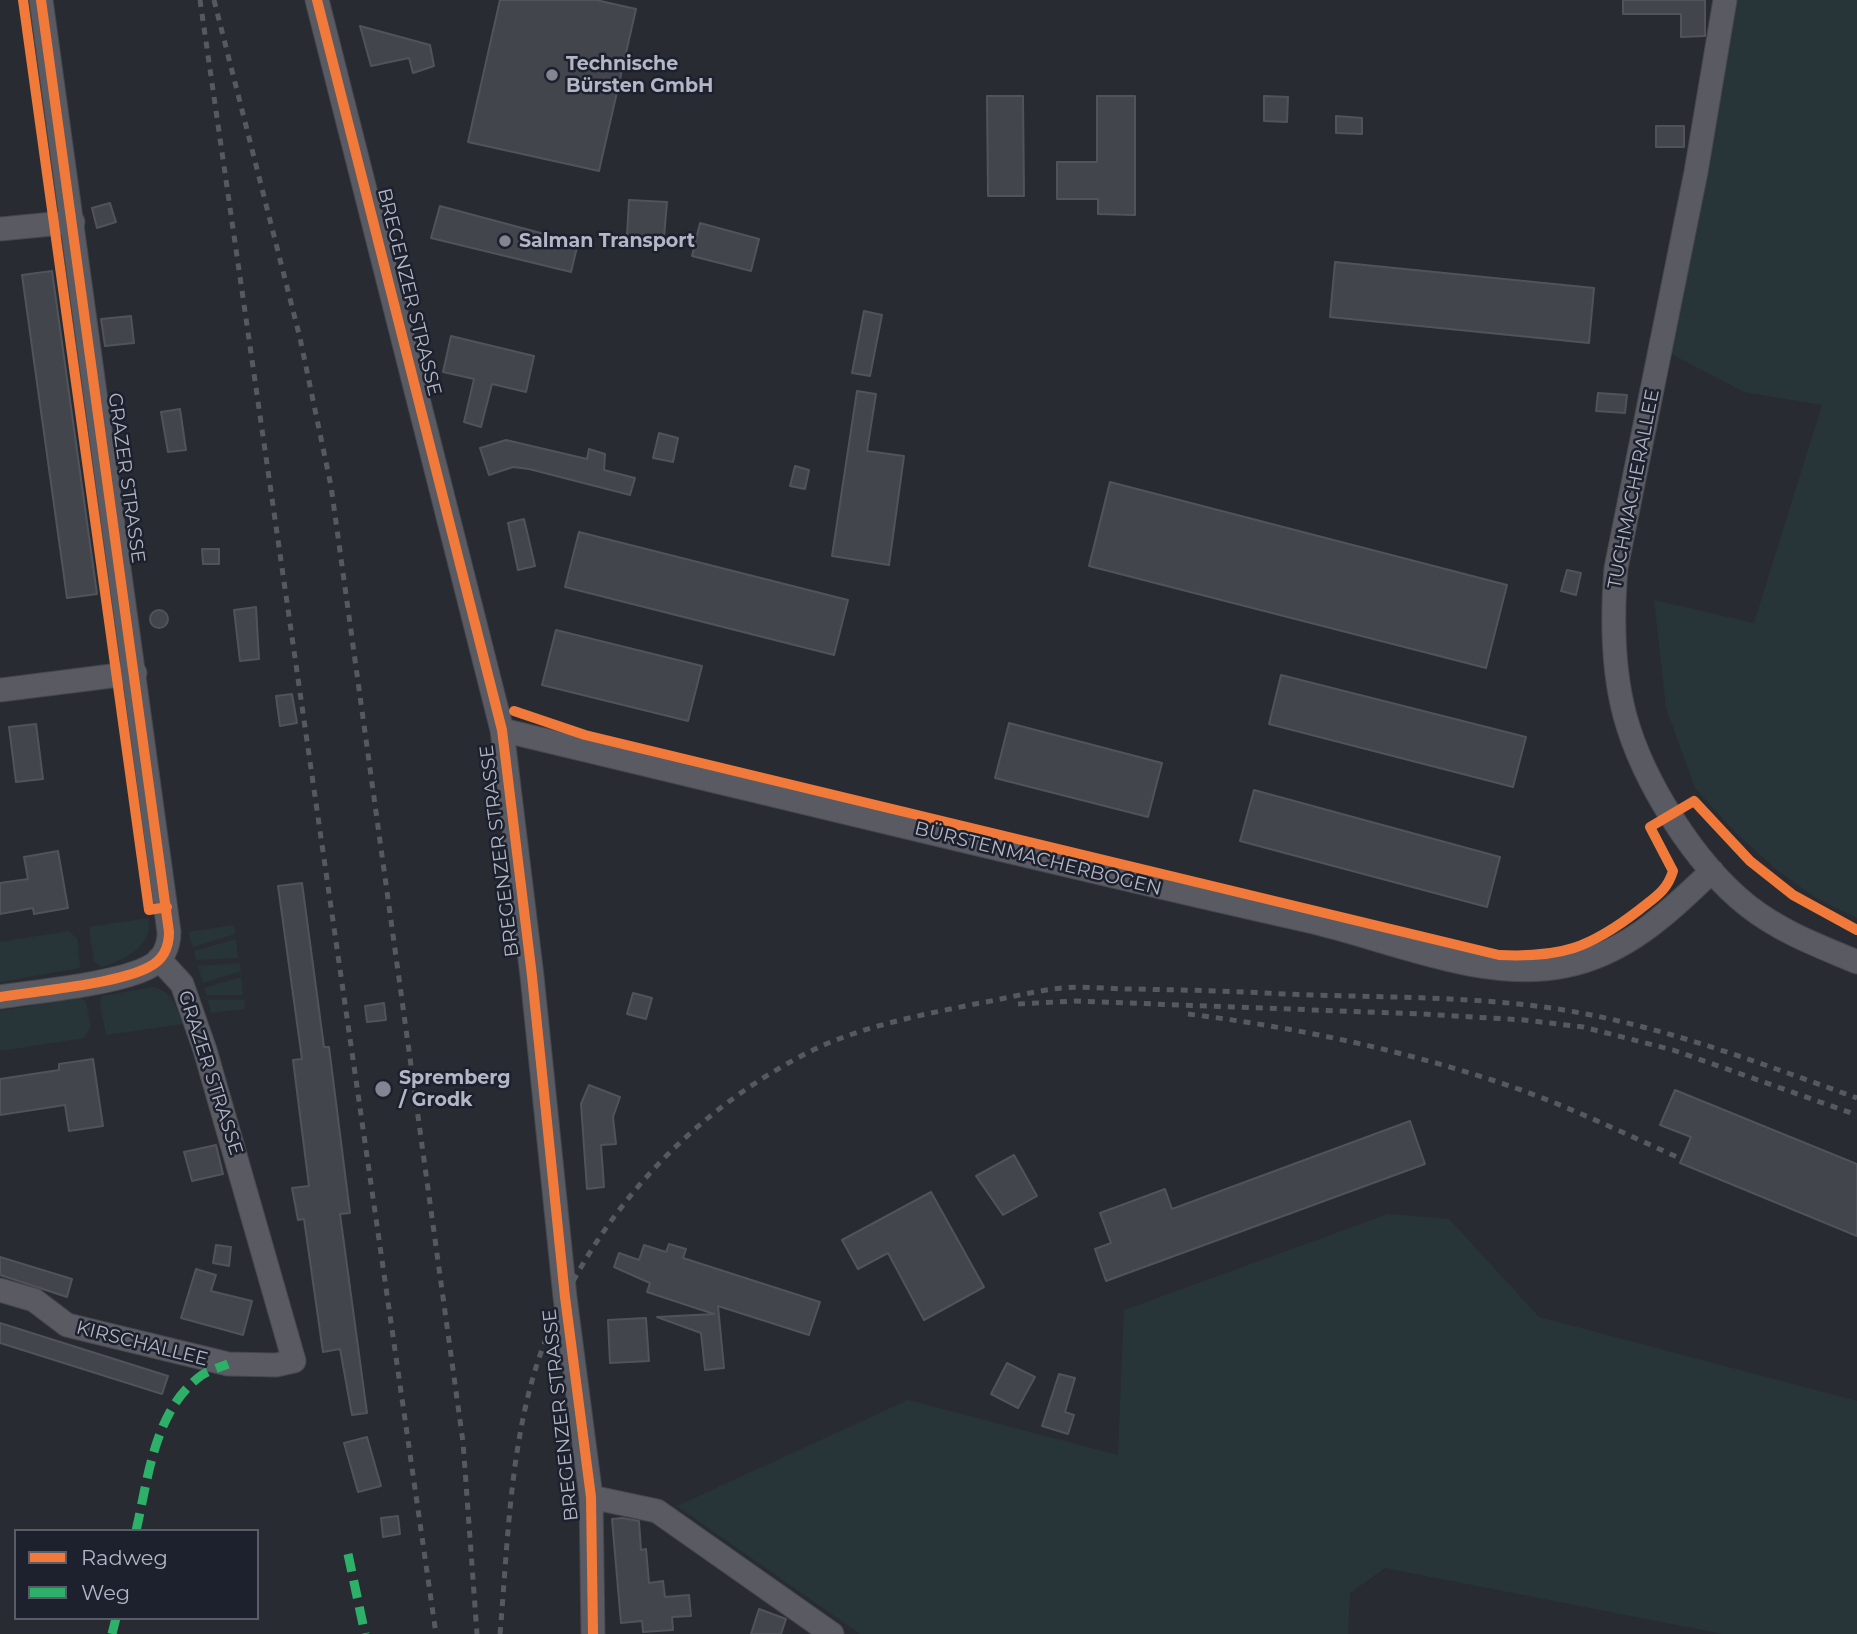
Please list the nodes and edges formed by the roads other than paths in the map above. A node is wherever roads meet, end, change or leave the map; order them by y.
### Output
1 (41, 0) edge
2 (317, 0) edge
3 (1725, 0) edge
4 (73, 222) junction
5 (0, 229) edge
6 (135, 673) junction
7 (0, 690) edge
8 (502, 730) junction
9 (1712, 872) junction
10 (159, 959) junction
11 (1857, 962) edge
12 (0, 997) edge
13 (0, 1290) edge
14 (294, 1361) joint
15 (591, 1497) junction
16 (593, 1634) edge
17 (832, 1634) edge

1 - 4 street, GRAZER STRASSE
2 - 8 street, BREGENZER STRASSE
3 - 9 street, TUCHMACHERALLEE
4 - 5 street
4 - 6 street, GRAZER STRASSE
6 - 7 street
6 - 10 street, GRAZER STRASSE
8 - 9 street, BÜRSTENMACHERBOGEN
8 - 15 street, BREGENZER STRASSE
9 - 11 street, TUCHMACHERALLEE
10 - 12 street
10 - 14 street, GRAZER STRASSE
13 - 14 street, KIRSCHALLEE
15 - 16 street, BREGENZER STRASSE
15 - 17 street

